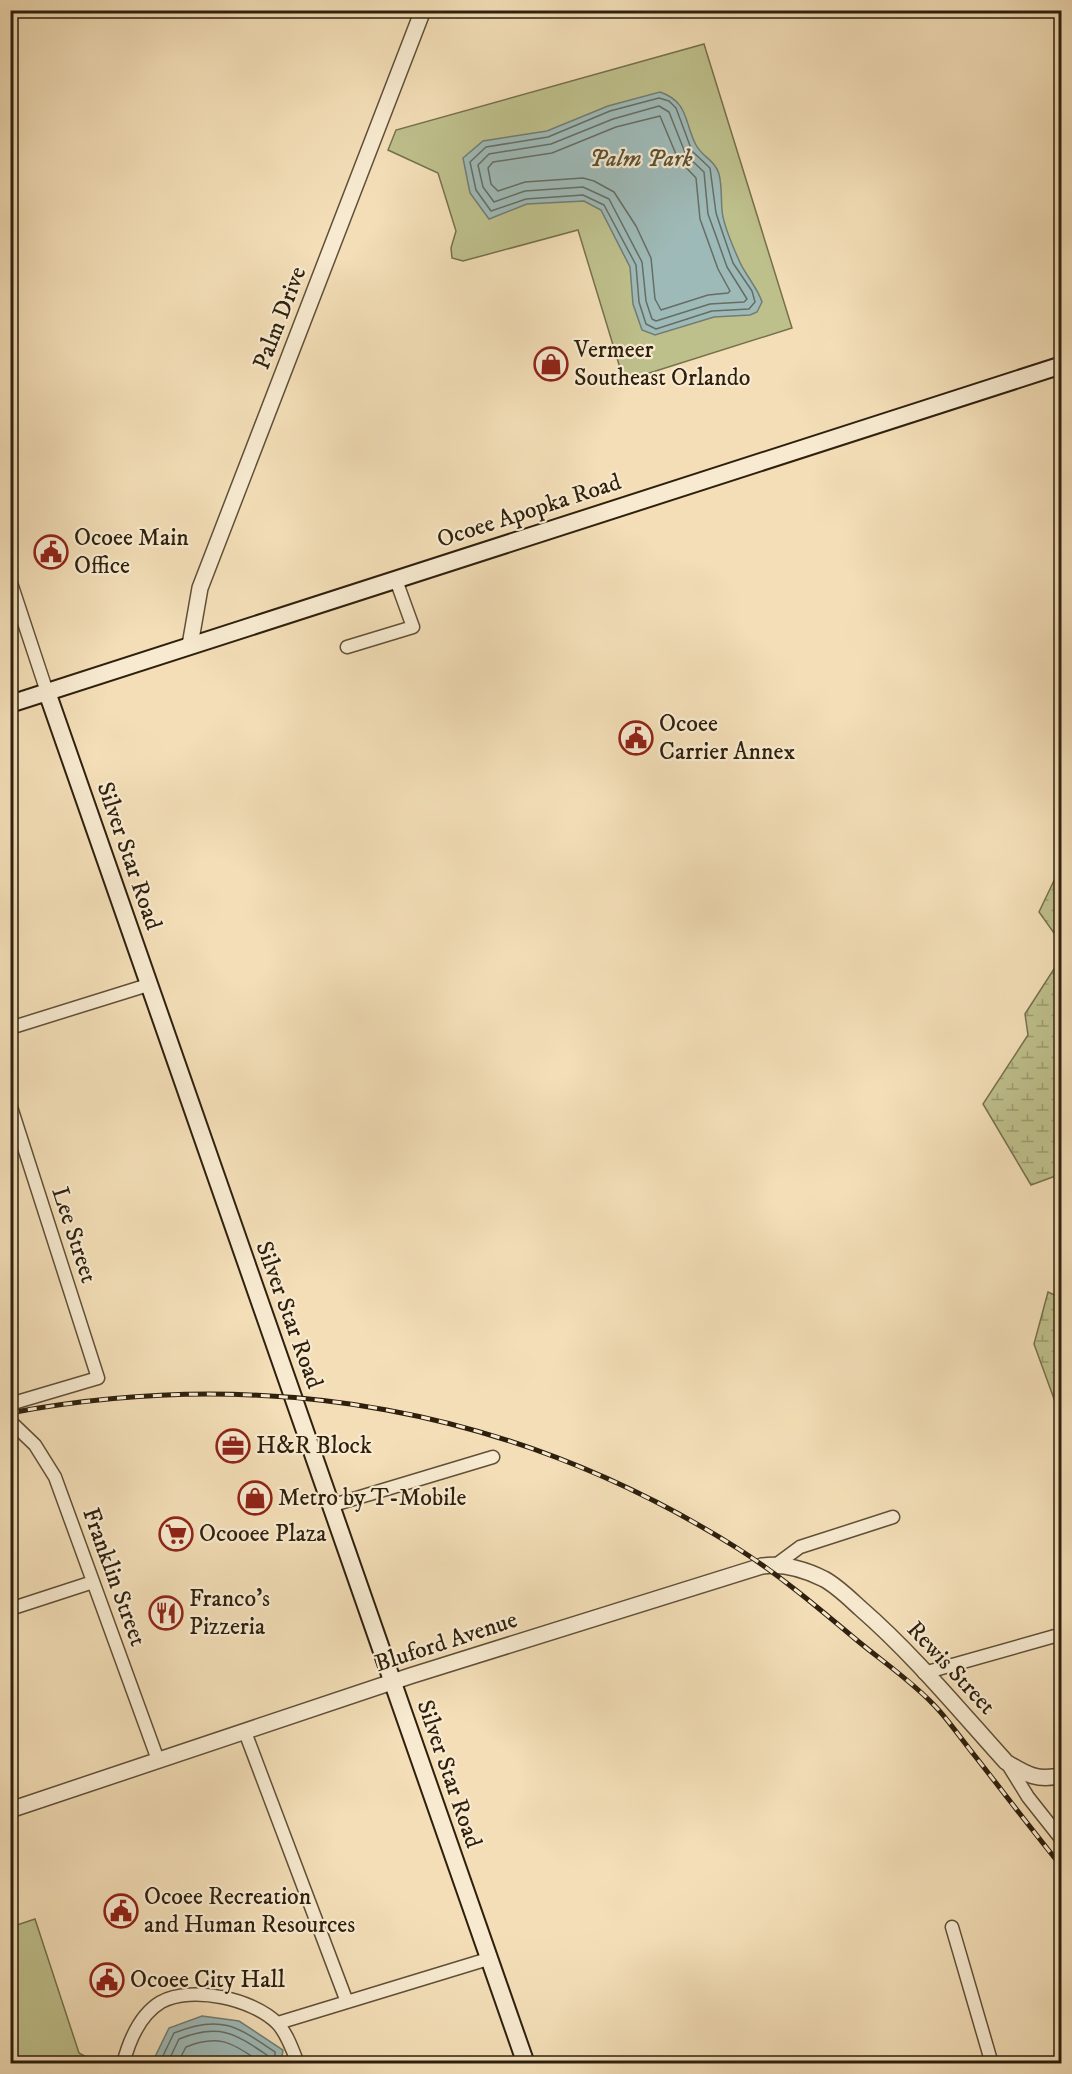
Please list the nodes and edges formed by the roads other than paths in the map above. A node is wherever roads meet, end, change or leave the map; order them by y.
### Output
1 (423, 10) edge
2 (1062, 365) edge
3 (10, 580) edge
4 (396, 580) junction
5 (190, 645) junction
6 (347, 647) dead end
7 (47, 692) junction
8 (10, 704) edge
9 (148, 985) junction
10 (10, 1028) edge
11 (10, 1104) edge
12 (10, 1404) edge
13 (10, 1421) edge
14 (493, 1457) dead end
15 (330, 1506) junction
16 (893, 1517) dead end
17 (777, 1564) junction
18 (93, 1582) junction
19 (10, 1609) edge
20 (1062, 1634) edge
21 (924, 1673) junction
22 (392, 1682) junction
23 (245, 1732) junction
24 (158, 1760) junction
25 (1006, 1762) junction
26 (1062, 1775) edge
27 (10, 1810) edge
28 (1062, 1840) edge
29 (952, 1927) dead end
30 (488, 1959) junction
31 (346, 2002) junction
32 (278, 2024) junction
33 (123, 2064) edge
34 (298, 2064) edge
35 (526, 2064) edge
36 (992, 2064) edge

1 - 5 street, Palm Drive
2 - 4 main road, Ocoee Apopka Road
3 - 7 street, Silver Star Road
4 - 5 main road, Ocoee Apopka Road
4 - 6 street
5 - 7 main road, Ocoee Apopka Road
7 - 8 main road, Ocoee Apopka Road
7 - 9 main road, Silver Star Road
9 - 10 street
9 - 15 main road, Silver Star Road
11 - 12 street, Lee Street
13 - 18 street, Franklin Street
14 - 15 street
15 - 22 main road, Silver Star Road
16 - 17 street, Bluford Avenue
17 - 21 street, Rewis Street
17 - 22 street, Bluford Avenue
18 - 19 street
18 - 24 street, Franklin Street
20 - 21 street
21 - 25 street, Rewis Street
22 - 23 street, Bluford Avenue
22 - 30 main road, Silver Star Road
23 - 24 street, Bluford Avenue
23 - 31 street
24 - 27 street, Bluford Avenue
25 - 26 street
25 - 28 street, Rewis Street
29 - 36 street
30 - 31 street
30 - 35 main road, Silver Star Road
31 - 32 street
32 - 33 street
32 - 34 street

